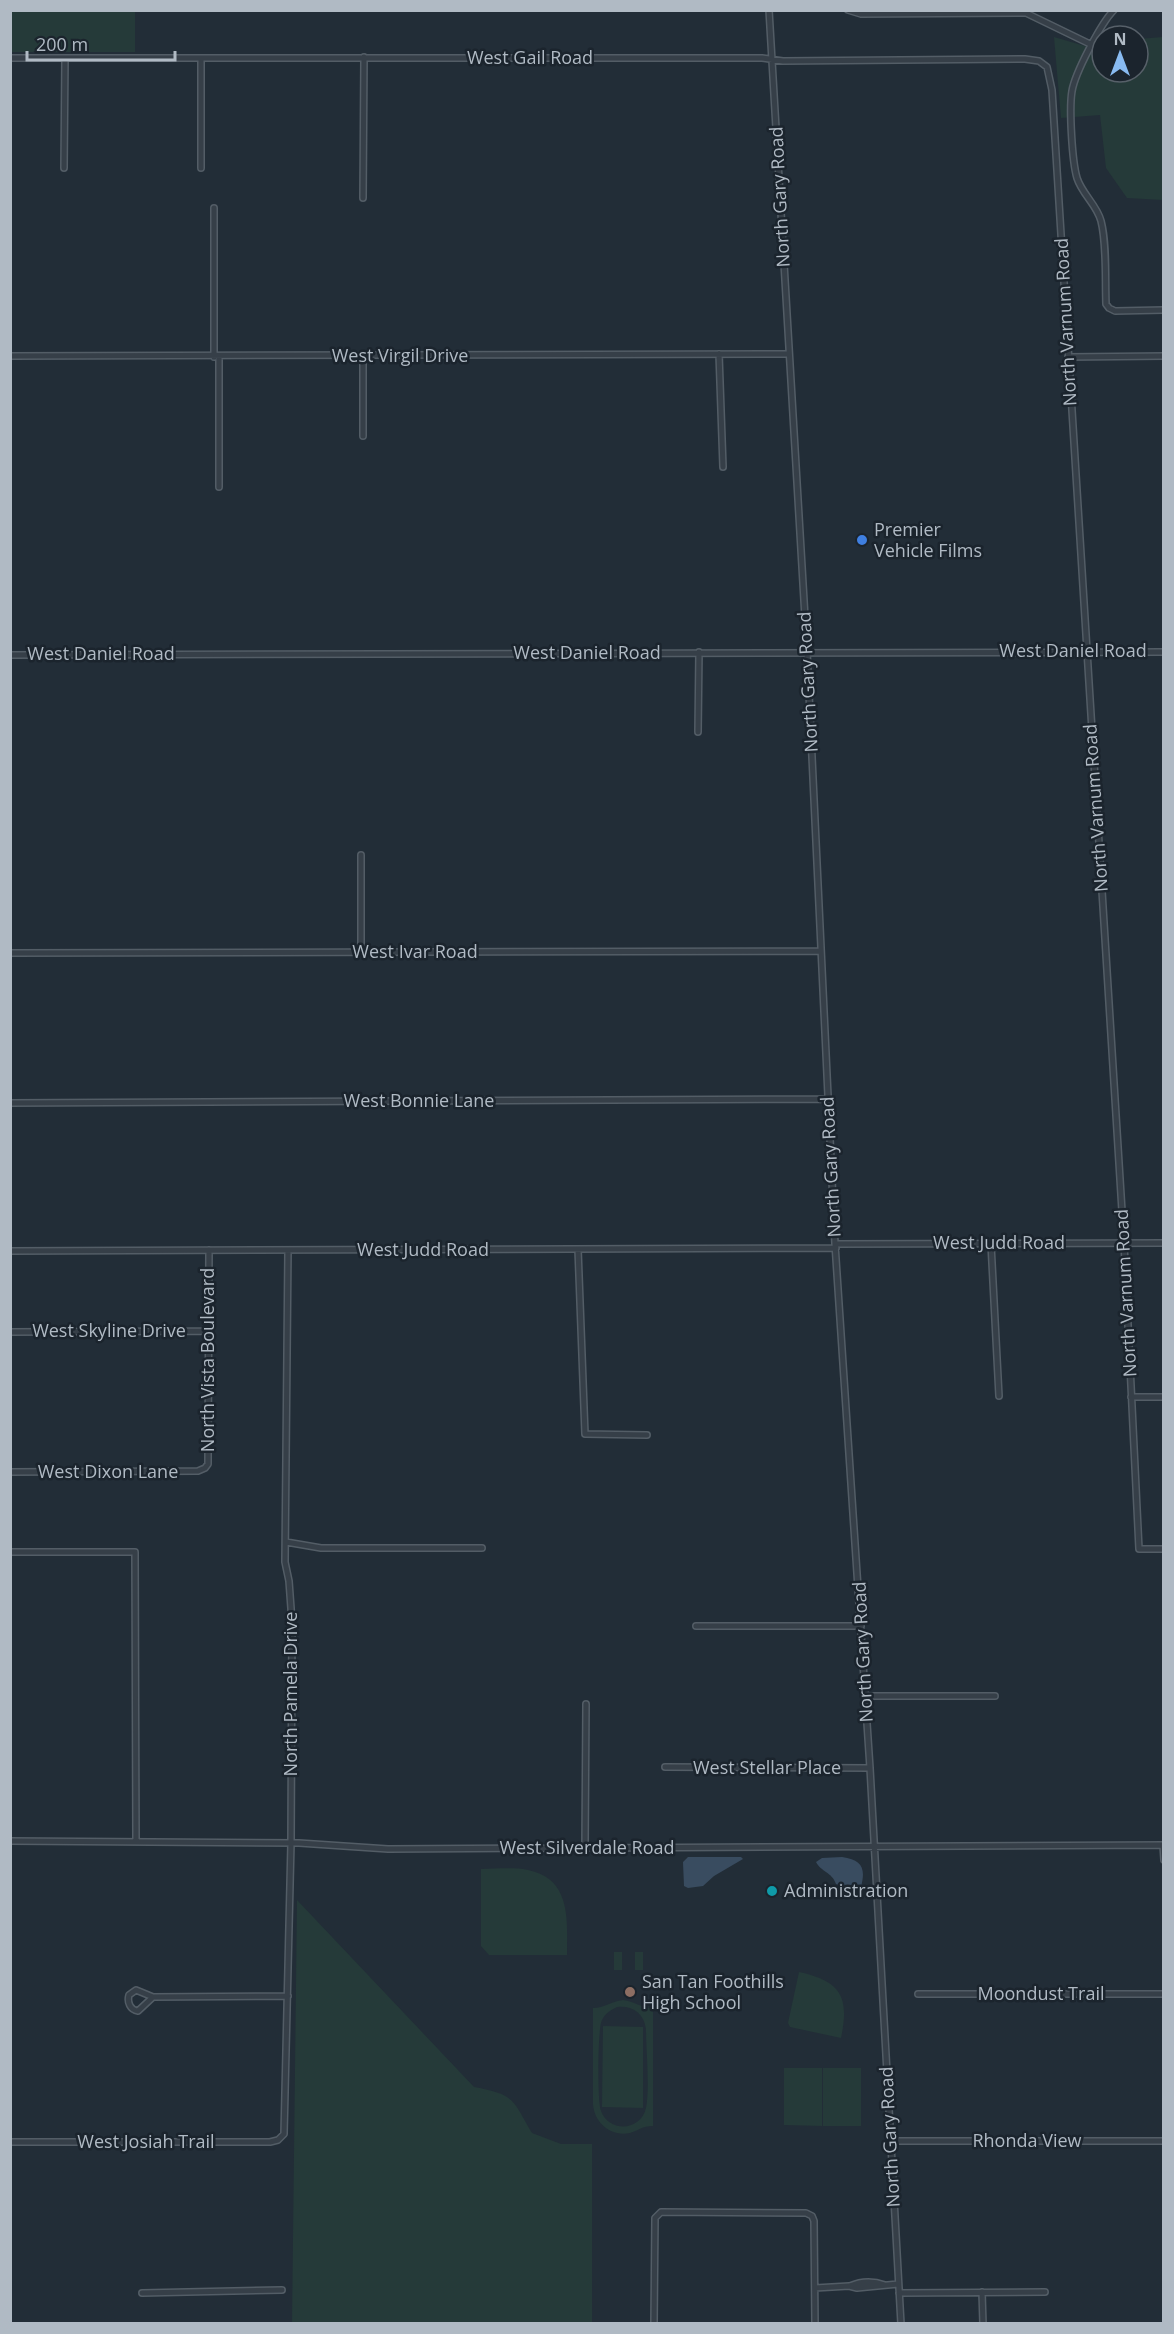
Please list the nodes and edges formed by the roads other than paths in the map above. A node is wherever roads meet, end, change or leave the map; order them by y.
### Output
1 (769, 10) edge
2 (848, 10) edge
3 (1114, 10) edge
4 (923, 12) edge
5 (987, 12) edge
6 (1103, 24) edge
7 (1090, 44) edge
8 (1090, 50) edge
9 (364, 57) junction
10 (10, 58) edge
11 (65, 58) junction
12 (201, 58) junction
13 (772, 59) junction
14 (1047, 67) joint
15 (64, 168) dead end
16 (201, 168) dead end
17 (363, 198) dead end
18 (214, 208) dead end
19 (1164, 310) edge
20 (719, 354) junction
21 (789, 354) junction
22 (10, 356) edge
23 (363, 356) junction
24 (1164, 356) edge
25 (217, 357) junction
26 (1068, 357) junction
27 (363, 436) dead end
28 (723, 467) dead end
29 (219, 487) dead end
30 (807, 651) junction
31 (1086, 651) junction
32 (699, 652) junction
33 (1164, 652) edge
34 (10, 655) edge
35 (698, 732) dead end
36 (361, 855) dead end
37 (820, 951) junction
38 (361, 952) junction
39 (10, 953) edge
40 (828, 1099) junction
41 (10, 1103) edge
42 (1124, 1243) junction
43 (1164, 1243) edge
44 (991, 1244) junction
45 (836, 1246) junction
46 (578, 1249) junction
47 (209, 1250) junction
48 (288, 1250) junction
49 (10, 1251) edge
50 (208, 1330) junction
51 (10, 1332) edge
52 (999, 1396) dead end
53 (1131, 1397) junction
54 (1164, 1397) edge
55 (647, 1435) dead end
56 (206, 1468) joint
57 (10, 1472) edge
58 (286, 1542) junction
59 (482, 1548) dead end
60 (1164, 1549) edge
61 (10, 1552) edge
62 (696, 1626) dead end
63 (861, 1626) junction
64 (866, 1696) junction
65 (995, 1696) dead end
66 (586, 1704) dead end
67 (665, 1767) dead end
68 (870, 1768) junction
69 (10, 1841) edge
70 (136, 1842) junction
71 (291, 1843) junction
72 (1163, 1845) edge
73 (874, 1847) junction
74 (585, 1848) junction
75 (1164, 1860) edge
76 (918, 1994) dead end
77 (1164, 1995) edge
78 (288, 1996) junction
79 (153, 1997) junction
80 (280, 2138) joint
81 (1164, 2140) edge
82 (890, 2141) junction
83 (10, 2142) edge
84 (898, 2284) junction
85 (814, 2288) junction
86 (282, 2290) dead end
87 (982, 2292) junction
88 (1045, 2292) dead end
89 (142, 2293) dead end
90 (899, 2293) junction
91 (654, 2324) edge
92 (815, 2324) edge
93 (901, 2324) edge
94 (983, 2324) edge

1 - 13 street, North Gary Road
2 - 4 street
3 - 6 street
4 - 5 street
5 - 7 street
8 - 19 street
9 - 12 street, West Gail Road
9 - 13 street, West Gail Road
9 - 17 street
10 - 11 street, West Gail Road
11 - 12 street, West Gail Road
11 - 15 street
12 - 16 street
13 - 14 street, West Gail Road
13 - 21 street, North Gary Road
14 - 26 street, North Varnum Road
18 - 25 street
20 - 21 street, West Virgil Drive
20 - 23 street, West Virgil Drive
20 - 28 street
21 - 30 street, North Gary Road
22 - 25 street, West Virgil Drive
23 - 25 street, West Virgil Drive
23 - 27 street
24 - 26 street
25 - 29 street
26 - 31 street, North Varnum Road
30 - 31 street, West Daniel Road
30 - 32 street, West Daniel Road
30 - 37 street, North Gary Road
31 - 33 street, West Daniel Road
31 - 42 street, North Varnum Road
32 - 34 street, West Daniel Road
32 - 35 street
36 - 38 street
37 - 38 street, West Ivar Road
37 - 40 street, North Gary Road
38 - 39 street, West Ivar Road
40 - 41 street, West Bonnie Lane
40 - 45 street, North Gary Road
42 - 43 street, West Judd Road
42 - 44 street, West Judd Road
42 - 53 street, North Varnum Road
44 - 45 street, West Judd Road
44 - 52 street
45 - 46 street, West Judd Road
45 - 63 street, North Gary Road
46 - 48 street, West Judd Road
46 - 55 street
47 - 48 street, West Judd Road
47 - 49 street, West Judd Road
47 - 50 street, North Vista Boulevard
48 - 58 street, North Pamela Drive
50 - 51 street, West Skyline Drive
50 - 56 street, North Vista Boulevard
53 - 54 street
53 - 60 street, North Varnum Road
56 - 57 street, West Dixon Lane
58 - 59 street
58 - 71 street, North Pamela Drive
61 - 70 street
62 - 63 street
63 - 64 street, North Gary Road
64 - 65 street
64 - 68 street, North Gary Road
66 - 74 street
67 - 68 street, West Stellar Place
68 - 73 street, North Gary Road
69 - 70 street, West Silverdale Road
70 - 71 street, West Silverdale Road
71 - 74 street, West Silverdale Road
71 - 78 street, North Pamela Drive
72 - 73 street, West Silverdale Road
72 - 75 street
73 - 74 street, West Silverdale Road
73 - 82 street, North Gary Road
76 - 77 street, Moondust Trail
78 - 79 street
78 - 80 street, North Pamela Drive
79 - 79 street
80 - 83 street, West Josiah Trail
81 - 82 street, Rhonda View
82 - 84 street, North Gary Road
84 - 85 street
84 - 90 street, North Gary Road
85 - 91 street
85 - 92 street
86 - 89 street
87 - 88 street
87 - 90 street
87 - 94 street
90 - 93 street, North Gary Road

